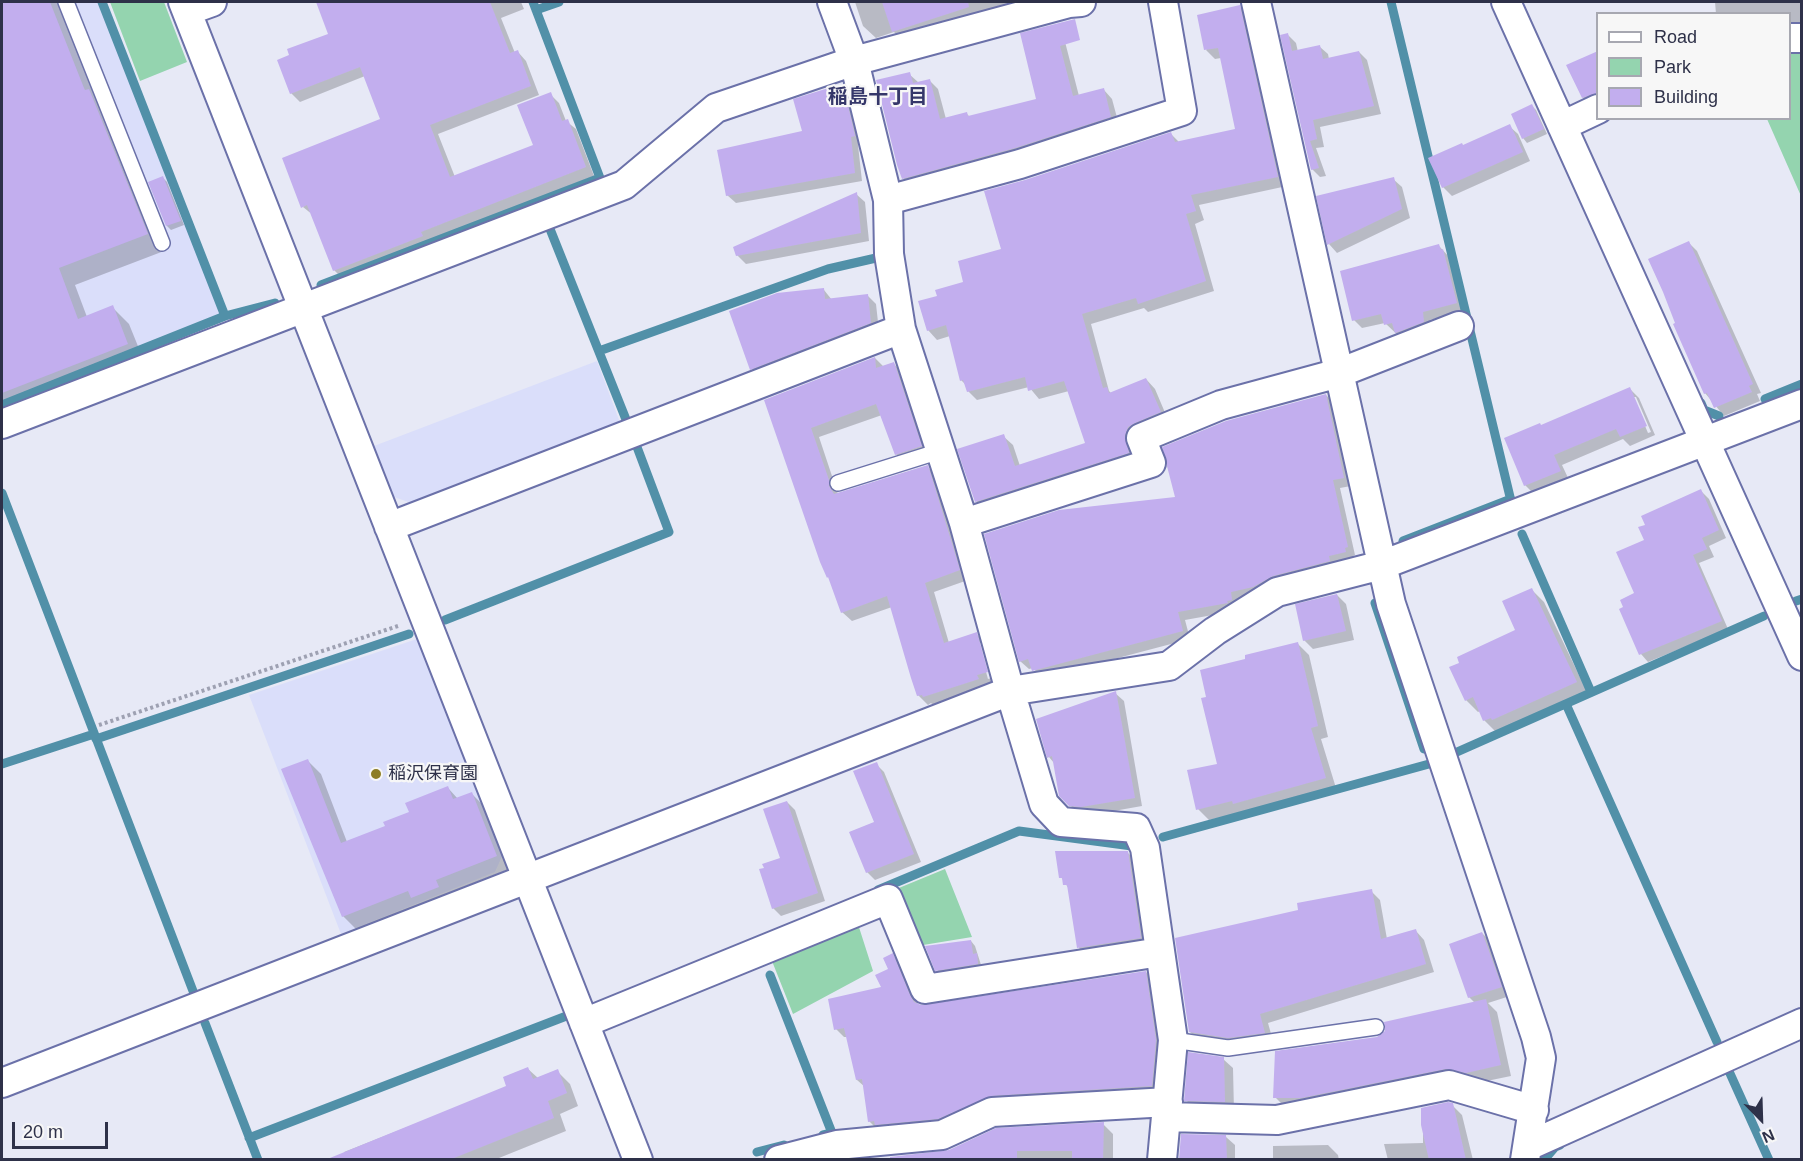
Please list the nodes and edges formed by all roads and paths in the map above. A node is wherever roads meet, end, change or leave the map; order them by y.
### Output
1 (66, 2) edge
2 (832, 2) edge
3 (1081, 2) edge
4 (1163, 2) edge
5 (1256, 2) edge
6 (1506, 2) edge
7 (194, 5) edge
8 (854, 61) junction
9 (1596, 111) edge
10 (1562, 126) junction
11 (888, 200) junction
12 (162, 243) dead end
13 (304, 309) junction
14 (1459, 326) dead end
15 (901, 329) junction
16 (1339, 373) junction
17 (1802, 404) edge
18 (2, 424) edge
19 (1705, 442) junction
20 (940, 451) junction
21 (838, 483) dead end
22 (964, 523) junction
23 (389, 527) junction
24 (1382, 565) junction
25 (425, 617) junction
26 (1802, 656) edge
27 (1010, 691) junction
28 (99, 725) dead end
29 (528, 879) junction
30 (1160, 952) junction
31 (584, 1023) junction
32 (1802, 1023) edge
33 (1376, 1028) dead end
34 (1173, 1040) junction
35 (2, 1083) edge
36 (1168, 1110) junction
37 (1534, 1110) junction
38 (1526, 1153) edge
39 (638, 1160) edge
40 (779, 1160) edge
41 (1162, 1160) edge

1 - 12 lane
2 - 8 street
3 - 8 street
4 - 11 street
5 - 16 street
6 - 10 street
7 - 13 street
8 - 11 street
8 - 13 street
9 - 10 street
10 - 19 street
11 - 15 street
13 - 18 street
13 - 23 street
14 - 16 street
15 - 20 street
15 - 23 street
16 - 22 street
16 - 24 street
17 - 19 street
19 - 24 street
19 - 26 street
20 - 21 lane
20 - 22 street
22 - 27 street
23 - 25 street
24 - 27 street
24 - 37 street
25 - 28 path
25 - 29 street
27 - 29 street
27 - 30 street
29 - 31 street
29 - 35 street
30 - 31 street
30 - 34 street
31 - 39 street
32 - 38 street
33 - 34 lane
34 - 36 street
36 - 37 street
36 - 40 street
36 - 41 street
37 - 38 street

